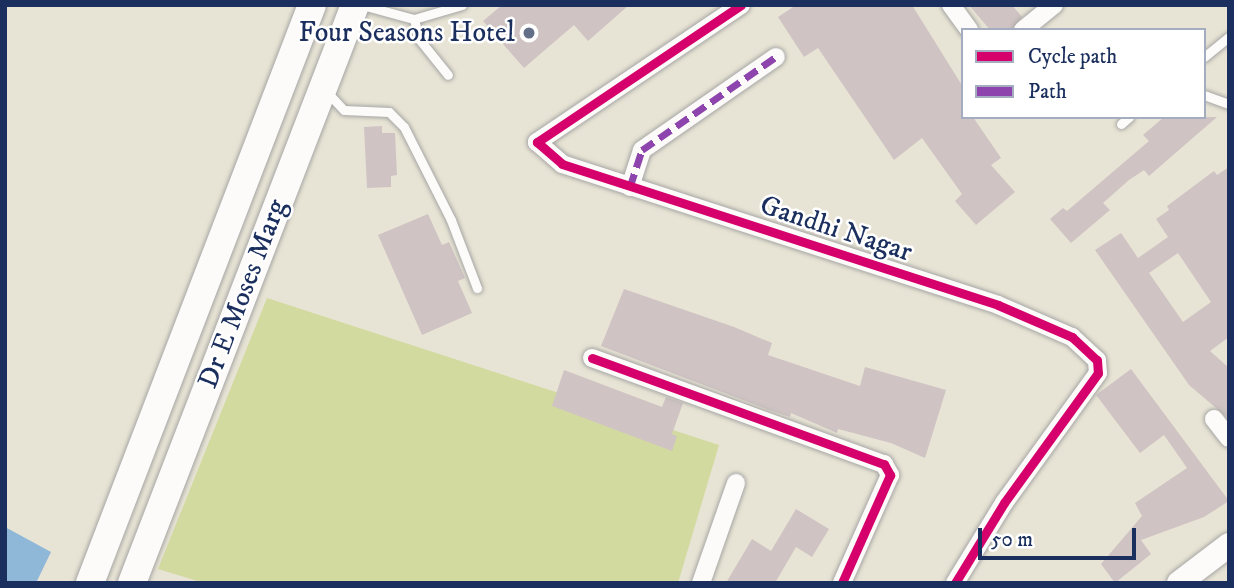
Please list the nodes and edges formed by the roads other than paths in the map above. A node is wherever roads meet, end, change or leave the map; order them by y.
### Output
1 (312, 5) edge
2 (355, 5) edge
3 (362, 5) edge
4 (430, 5) edge
5 (462, 5) edge
6 (741, 5) edge
7 (951, 5) edge
8 (1054, 5) edge
9 (419, 18) junction
10 (968, 28) edge
11 (1025, 28) edge
12 (1229, 37) edge
13 (1206, 55) edge
14 (776, 57) dead end
15 (448, 75) dead end
16 (323, 88) junction
17 (1206, 96) edge
18 (1229, 103) edge
19 (1127, 119) edge
20 (1121, 124) dead end
21 (630, 187) junction
22 (207, 286) junction
23 (477, 288) dead end
24 (240, 300) junction
25 (592, 358) dead end
26 (1214, 419) dead end
27 (1229, 438) edge
28 (736, 482) dead end
29 (1229, 545) edge
30 (90, 583) edge
31 (132, 583) edge
32 (701, 583) edge
33 (842, 583) edge
34 (955, 583) edge
35 (1179, 583) edge

1 - 22 main road, Dr E Moses Marg
2 - 16 main road, Dr E Moses Marg
3 - 9 lane
4 - 9 lane
5 - 9 lane
6 - 21 street, Gandhi Nagar
7 - 10 street
8 - 11 street
9 - 15 lane
12 - 13 lane
14 - 21 street
16 - 23 lane
16 - 24 main road, Dr E Moses Marg
17 - 18 lane
19 - 20 lane
21 - 34 street, Gandhi Nagar
22 - 24 main road
22 - 30 main road, Dr E Moses Marg
24 - 31 main road, Dr E Moses Marg
25 - 33 street
26 - 27 street
28 - 32 street
29 - 35 main road

